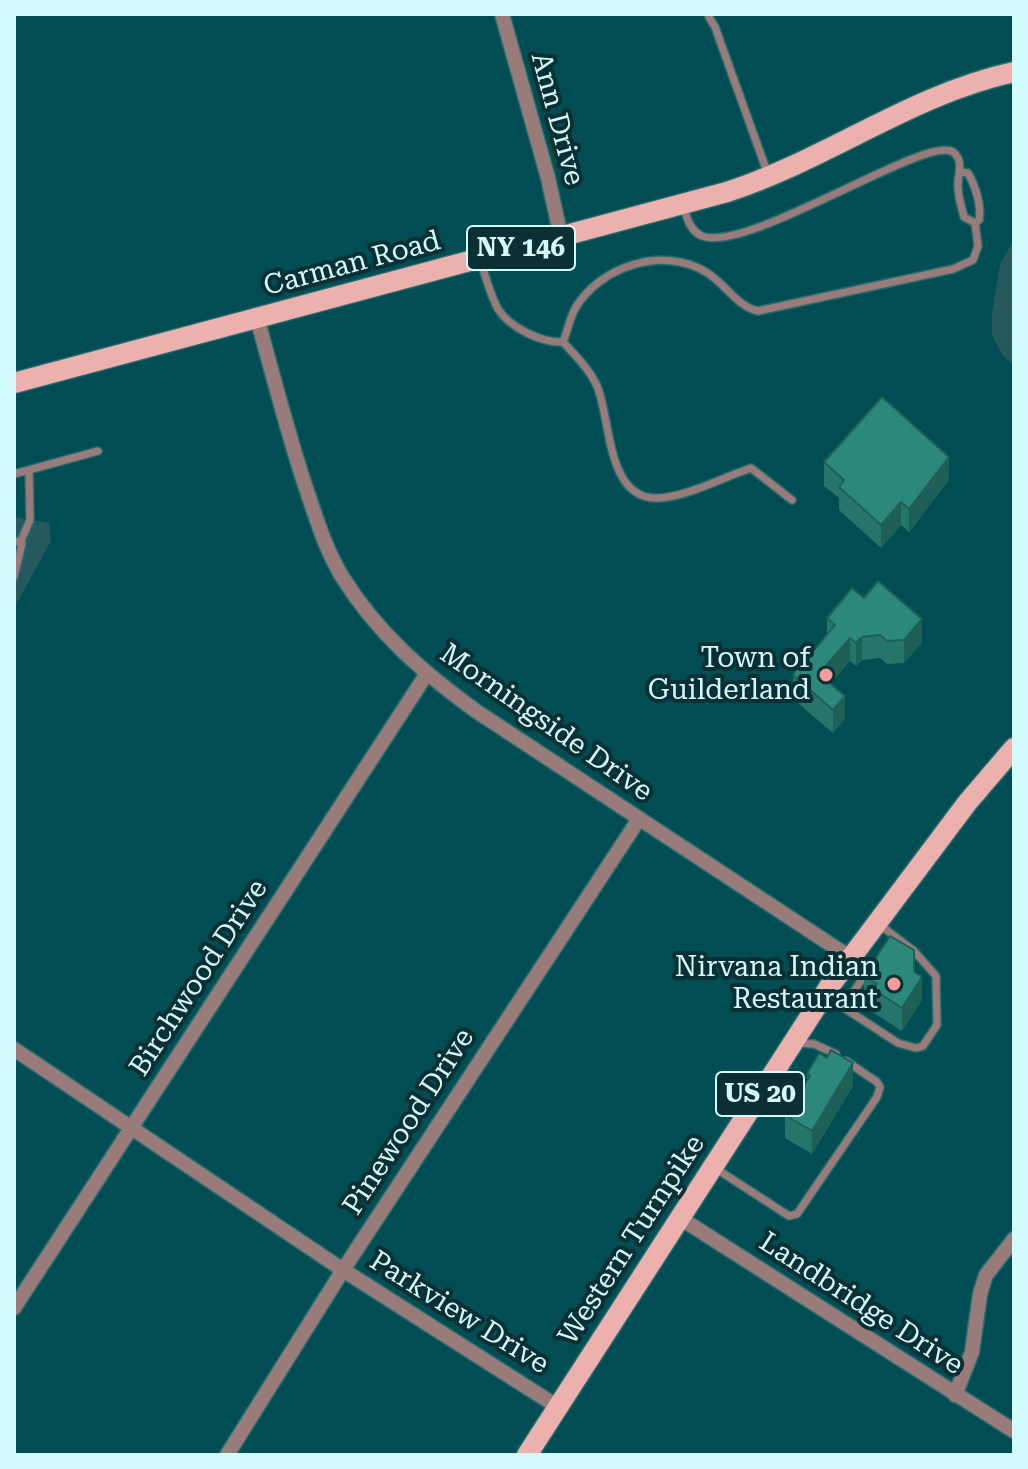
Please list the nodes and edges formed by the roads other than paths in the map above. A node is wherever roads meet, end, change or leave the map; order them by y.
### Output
1 (502, 14) edge
2 (709, 17) dead end
3 (1014, 72) edge
4 (961, 172) junction
5 (774, 175) junction
6 (684, 204) junction
7 (975, 223) junction
8 (561, 237) junction
9 (480, 259) junction
10 (257, 318) junction
11 (563, 342) junction
12 (14, 383) edge
13 (98, 451) dead end
14 (29, 470) junction
15 (14, 474) edge
16 (792, 500) dead end
17 (17, 542) edge
18 (14, 575) edge
19 (426, 675) junction
20 (1014, 748) edge
21 (639, 819) junction
22 (885, 931) junction
23 (884, 947) edge
24 (851, 958) junction
25 (876, 959) edge
26 (821, 1000) junction
27 (843, 1007) junction
28 (793, 1044) junction
29 (14, 1049) edge
30 (133, 1128) junction
31 (713, 1167) junction
32 (680, 1218) junction
33 (1014, 1239) edge
34 (343, 1270) junction
35 (14, 1308) edge
36 (955, 1395) junction
37 (558, 1407) junction
38 (1014, 1431) edge
39 (227, 1455) edge
40 (527, 1455) edge

1 - 8 street, Ann Drive
2 - 5 lane
3 - 5 main road, Carman Road / NY 146
4 - 6 lane
4 - 7 lane
4 - 7 lane
5 - 6 main road, Carman Road / NY 146
6 - 8 main road, Carman Road / NY 146
7 - 11 lane
8 - 9 main road, Carman Road / NY 146
9 - 10 main road, Carman Road / NY 146
9 - 11 lane
10 - 12 main road, Carman Road / NY 146
10 - 19 street, Morningside Drive
11 - 16 lane
13 - 14 lane
14 - 15 lane
14 - 17 lane
17 - 18 lane
19 - 21 street, Morningside Drive
19 - 30 street, Birchwood Drive
20 - 22 main road, Western Turnpike / US 20
21 - 24 street, Morningside Drive
21 - 34 street, Pinewood Drive
22 - 23 lane
22 - 24 main road, Western Turnpike / US 20
22 - 27 lane
24 - 26 main road, Western Turnpike / US 20
25 - 27 lane
26 - 27 lane
26 - 28 main road, Western Turnpike / US 20
28 - 31 main road, Western Turnpike / US 20
28 - 31 lane
29 - 30 street, Parkview Drive
30 - 34 street, Parkview Drive
30 - 35 street, Birchwood Drive
31 - 32 main road, Western Turnpike / US 20
32 - 36 street, Landbridge Drive
32 - 37 main road, Western Turnpike / US 20
33 - 36 street
34 - 37 street, Parkview Drive
34 - 39 street, Pinewood Drive
36 - 38 street, Landbridge Drive
37 - 40 main road, Western Turnpike / US 20

